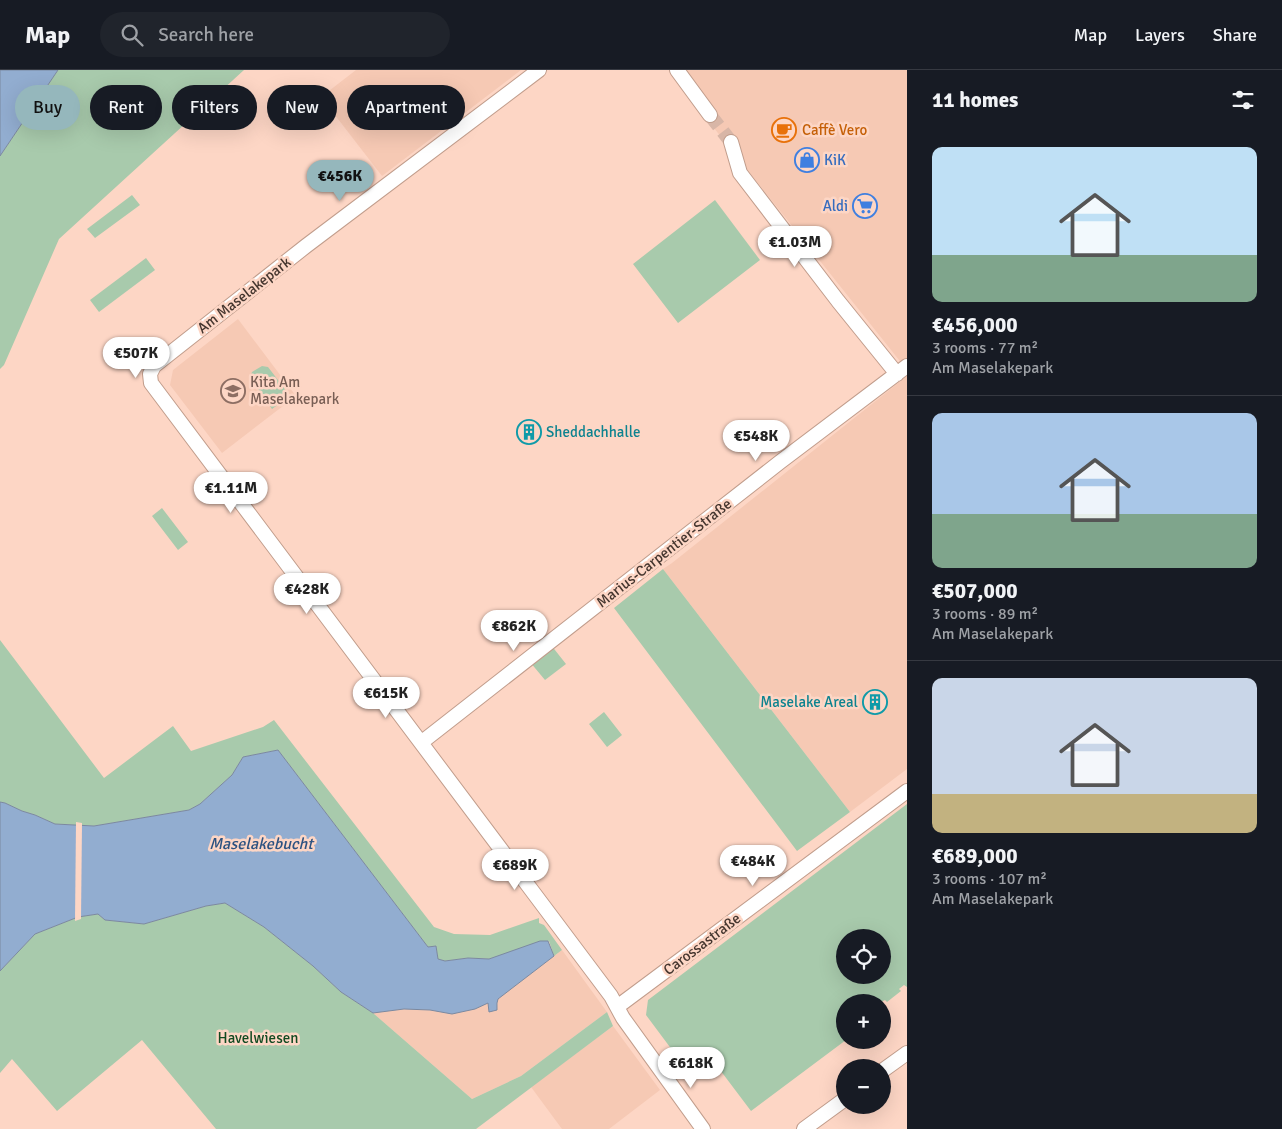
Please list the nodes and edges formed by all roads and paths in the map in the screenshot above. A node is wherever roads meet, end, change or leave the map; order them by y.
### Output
1 (539, 70) edge
2 (677, 70) edge
3 (710, 115) tunnel mouth
4 (731, 142) tunnel mouth
5 (902, 370) edge
6 (422, 742) junction
7 (907, 791) edge
8 (617, 1007) junction
9 (907, 1053) edge
10 (891, 1065) edge
11 (836, 1106) edge
12 (703, 1129) edge
13 (804, 1129) edge

1 - 6 street, Am Maselakepark
2 - 3 street
4 - 5 street
5 - 6 street, Marius-Carpentier-Straße
6 - 8 street, Am Maselakepark
7 - 8 street, Carossastraße
8 - 12 street, Am Maselakepark
9 - 10 street
11 - 13 street

